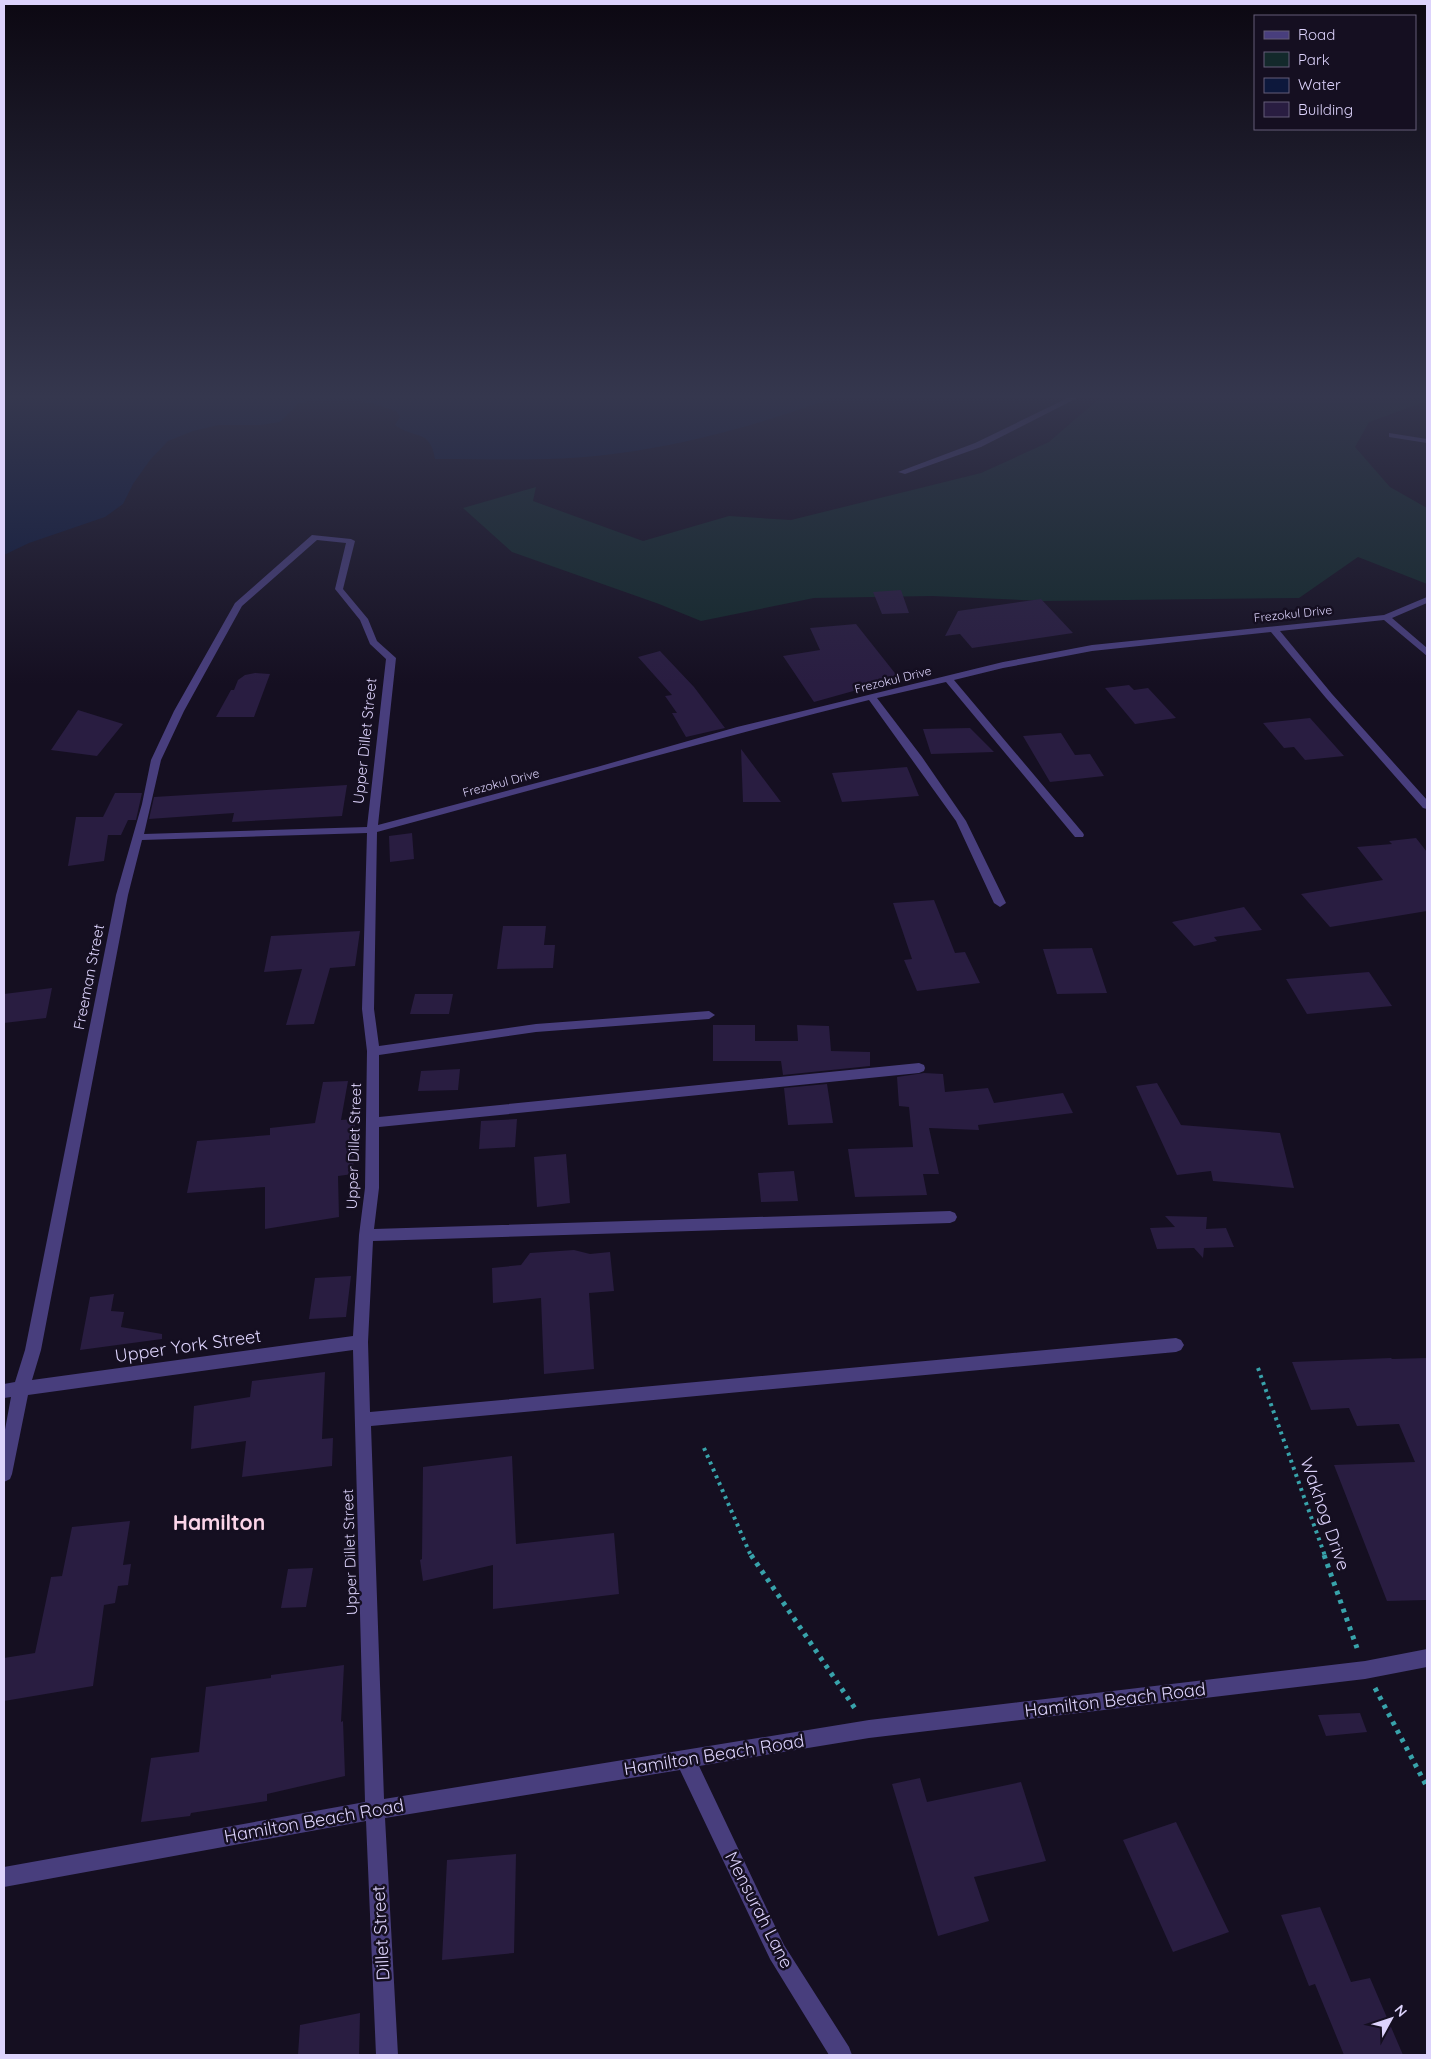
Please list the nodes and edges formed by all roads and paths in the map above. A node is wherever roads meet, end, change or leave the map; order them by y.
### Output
1 (315, 537) joint
2 (1427, 600) edge
3 (1386, 617) junction
4 (1272, 628) junction
5 (1427, 653) edge
6 (950, 679) junction
7 (872, 698) junction
8 (1427, 806) edge
9 (372, 830) junction
10 (1079, 835) dead end
11 (138, 837) junction
12 (1000, 903) dead end
13 (709, 1015) dead end
14 (374, 1051) junction
15 (919, 1068) dead end
16 (373, 1123) junction
17 (950, 1217) dead end
18 (366, 1235) junction
19 (360, 1342) junction
20 (1176, 1346) dead end
21 (1258, 1368) dead end
22 (21, 1389) junction
23 (4, 1391) edge
24 (362, 1420) junction
25 (704, 1448) dead end
26 (4, 1474) edge
27 (1427, 1658) edge
28 (1365, 1670) junction
29 (869, 1729) junction
30 (685, 1759) junction
31 (1427, 1787) edge
32 (374, 1810) junction
33 (4, 1877) edge
34 (387, 2055) edge
35 (840, 2055) edge

1 - 9 street, Upper Dillet Street
1 - 11 street, Freeman Street
2 - 3 street, Frezokul Drive
3 - 4 street, Frezokul Drive
3 - 5 street
4 - 6 street, Frezokul Drive
4 - 8 street
6 - 7 street, Frezokul Drive
6 - 10 street
7 - 9 street, Frezokul Drive
7 - 12 street
9 - 11 street, Frezokul Drive
9 - 14 street, Upper Dillet Street
11 - 22 street, Freeman Street
13 - 14 street
14 - 16 street, Upper Dillet Street
15 - 16 street
16 - 18 street, Upper Dillet Street
17 - 18 street
18 - 19 street, Upper Dillet Street
19 - 22 street, Upper York Street
19 - 24 street, Upper Dillet Street
20 - 24 street
21 - 28 path, Wakhog Drive
22 - 23 street, Upper York Street
22 - 26 street, Freeman Street
24 - 32 street, Upper Dillet Street
25 - 29 path
27 - 28 street, Hamilton Beach Road
28 - 29 street, Hamilton Beach Road
28 - 31 path, Wakhog Drive
29 - 30 street, Hamilton Beach Road
30 - 32 street, Hamilton Beach Road
30 - 35 street, Mensurah Lane
32 - 33 street, Hamilton Beach Road
32 - 34 street, Dillet Street

